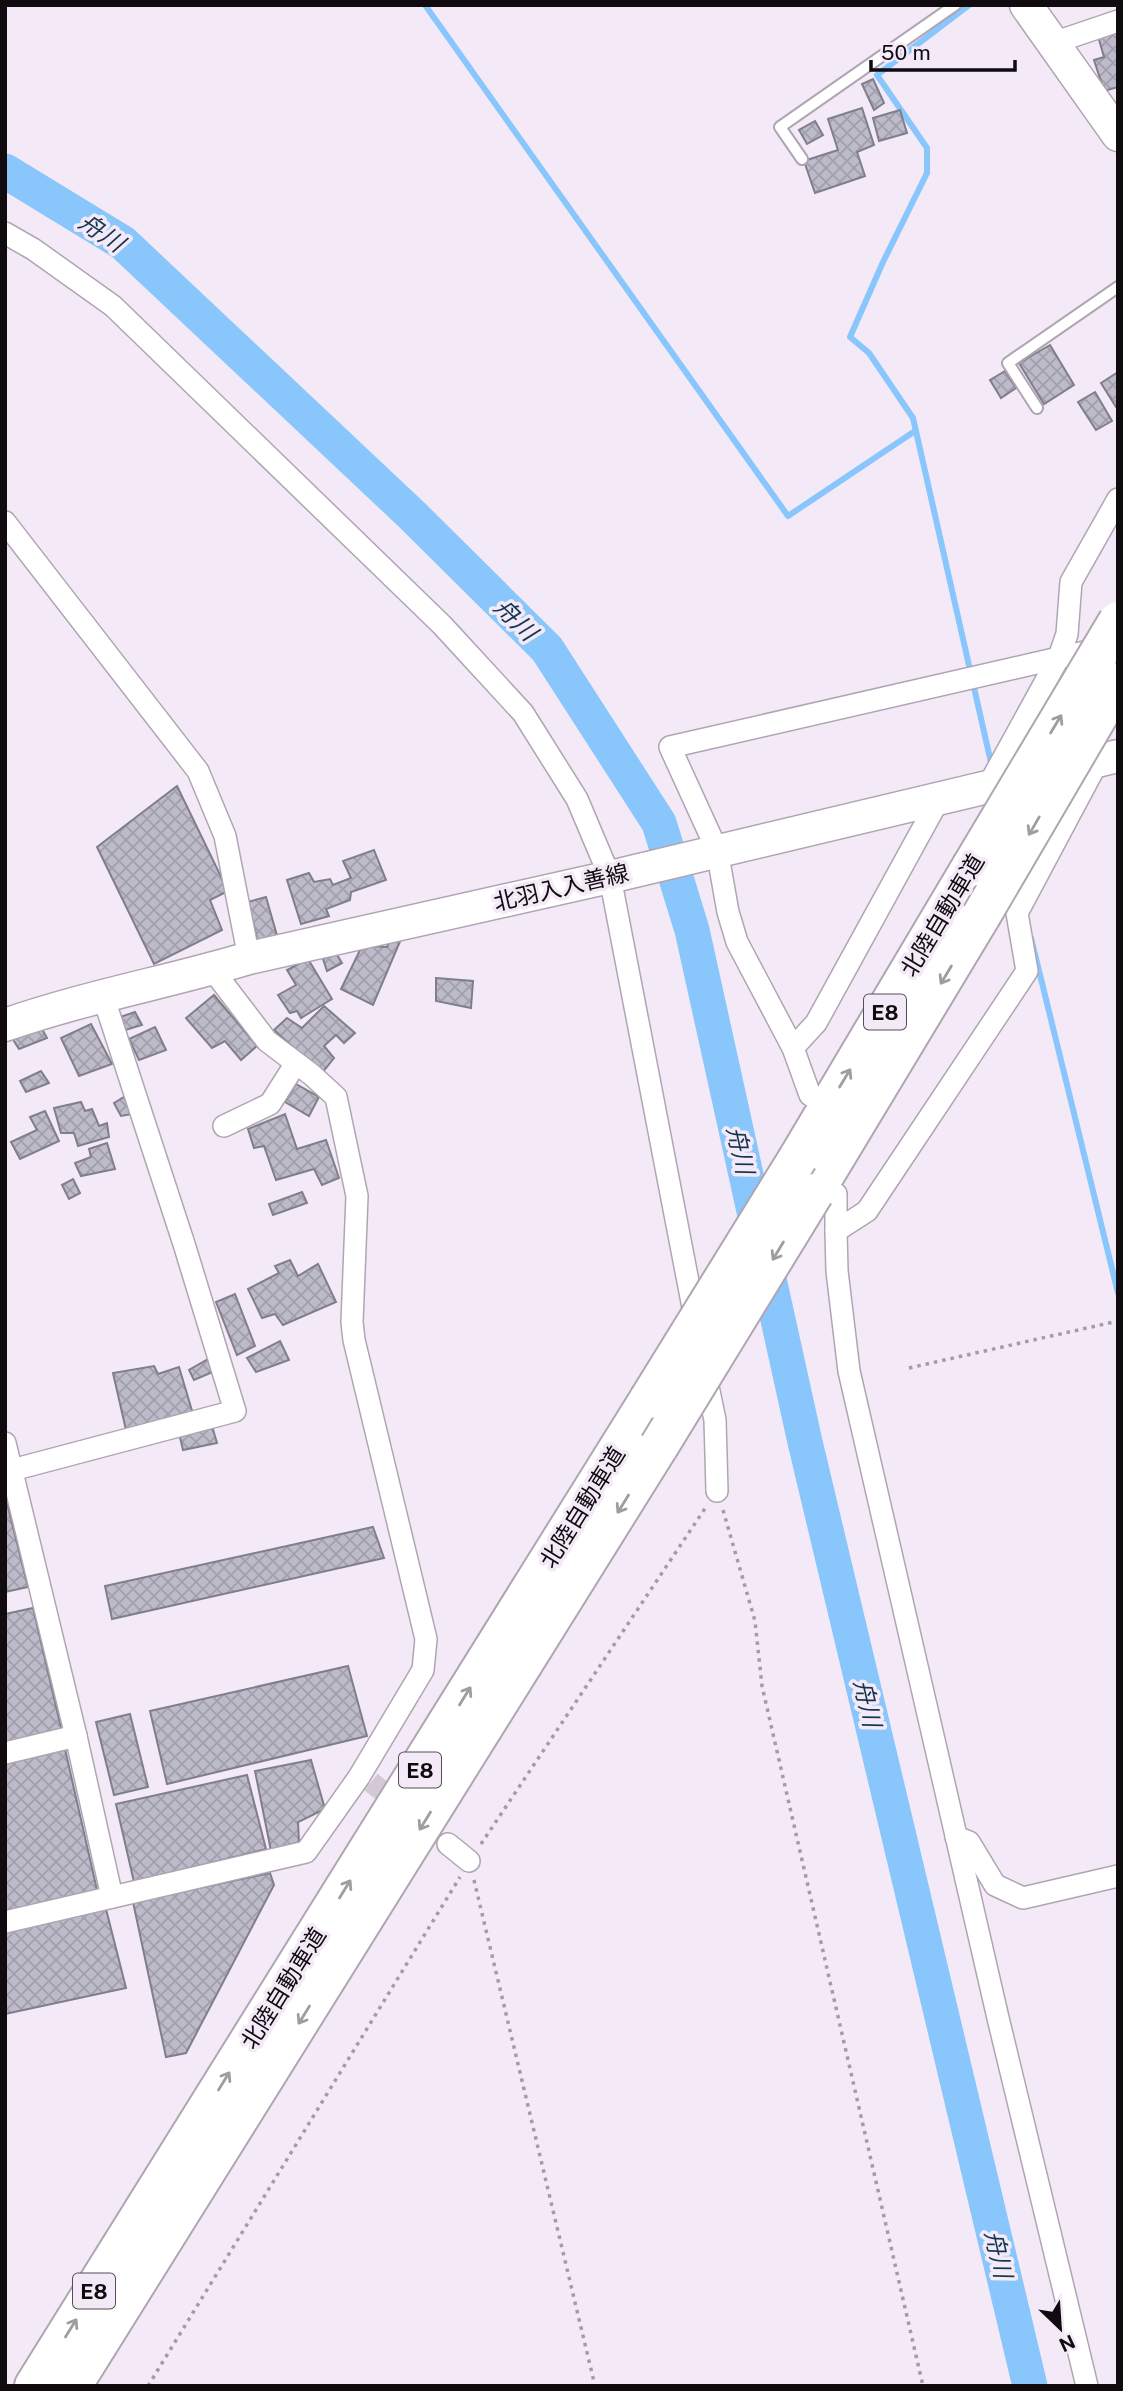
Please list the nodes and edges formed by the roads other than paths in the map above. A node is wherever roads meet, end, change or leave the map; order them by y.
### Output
1 (955, 5) edge
2 (1026, 5) edge
3 (1118, 21) edge
4 (1053, 43) junction
5 (1118, 135) edge
6 (802, 159) dead end
7 (5, 233) edge
8 (1118, 287) edge
9 (1037, 408) dead end
10 (1118, 499) edge
11 (5, 523) edge
12 (1118, 621) edge
13 (1118, 644) edge
14 (1059, 657) junction
15 (1118, 682) edge
16 (1108, 758) edge
17 (987, 788) junction
18 (939, 799) junction
19 (712, 852) junction
20 (610, 877) junction
21 (249, 958) junction
22 (212, 969) junction
23 (103, 996) junction
24 (5, 1025) edge
25 (793, 1048) junction
26 (296, 1063) junction
27 (810, 1096) dead end
28 (224, 1126) dead end
29 (825, 1194) junction
30 (836, 1231) junction
31 (5, 1444) edge
32 (12, 1470) junction
33 (717, 1491) road end
34 (76, 1736) junction
35 (5, 1753) edge
36 (956, 1837) junction
37 (448, 1844) tunnel mouth
38 (469, 1861) road end
39 (1118, 1876) edge
40 (112, 1897) junction
41 (5, 1922) edge
42 (34, 2386) edge
43 (72, 2386) edge
44 (1087, 2386) edge

1 - 6 lane
2 - 4 main road
3 - 4 street
4 - 5 main road
7 - 20 street
8 - 9 lane
10 - 14 street
11 - 21 street
42 -> 12 highway, 北陸自動車道 / E8, bridge
13 - 14 street
14 - 17 street
14 - 19 street
15 -> 29 highway, 北陸自動車道 / E8, bridge
16 - 17 main road, 北羽入入善線
16 - 30 street
17 - 18 main road, 北羽入入善線
18 - 19 main road, 北羽入入善線
18 - 25 street
19 - 20 main road, 北羽入入善線
19 - 25 street
20 - 21 main road, 北羽入入善線
20 - 33 street
21 - 22 main road, 北羽入入善線
22 - 23 main road, 北羽入入善線
22 - 26 street
23 - 24 main road, 北羽入入善線
23 - 32 street
25 - 27 street
26 - 28 street
26 - 40 street
29 - 30 street
29 -> 43 highway, 北陸自動車道 / E8, bridge
30 - 36 street
31 - 32 street
32 - 34 street
34 - 35 street
34 - 40 street
36 - 39 street
36 - 44 street
37 - 38 street
40 - 41 street

